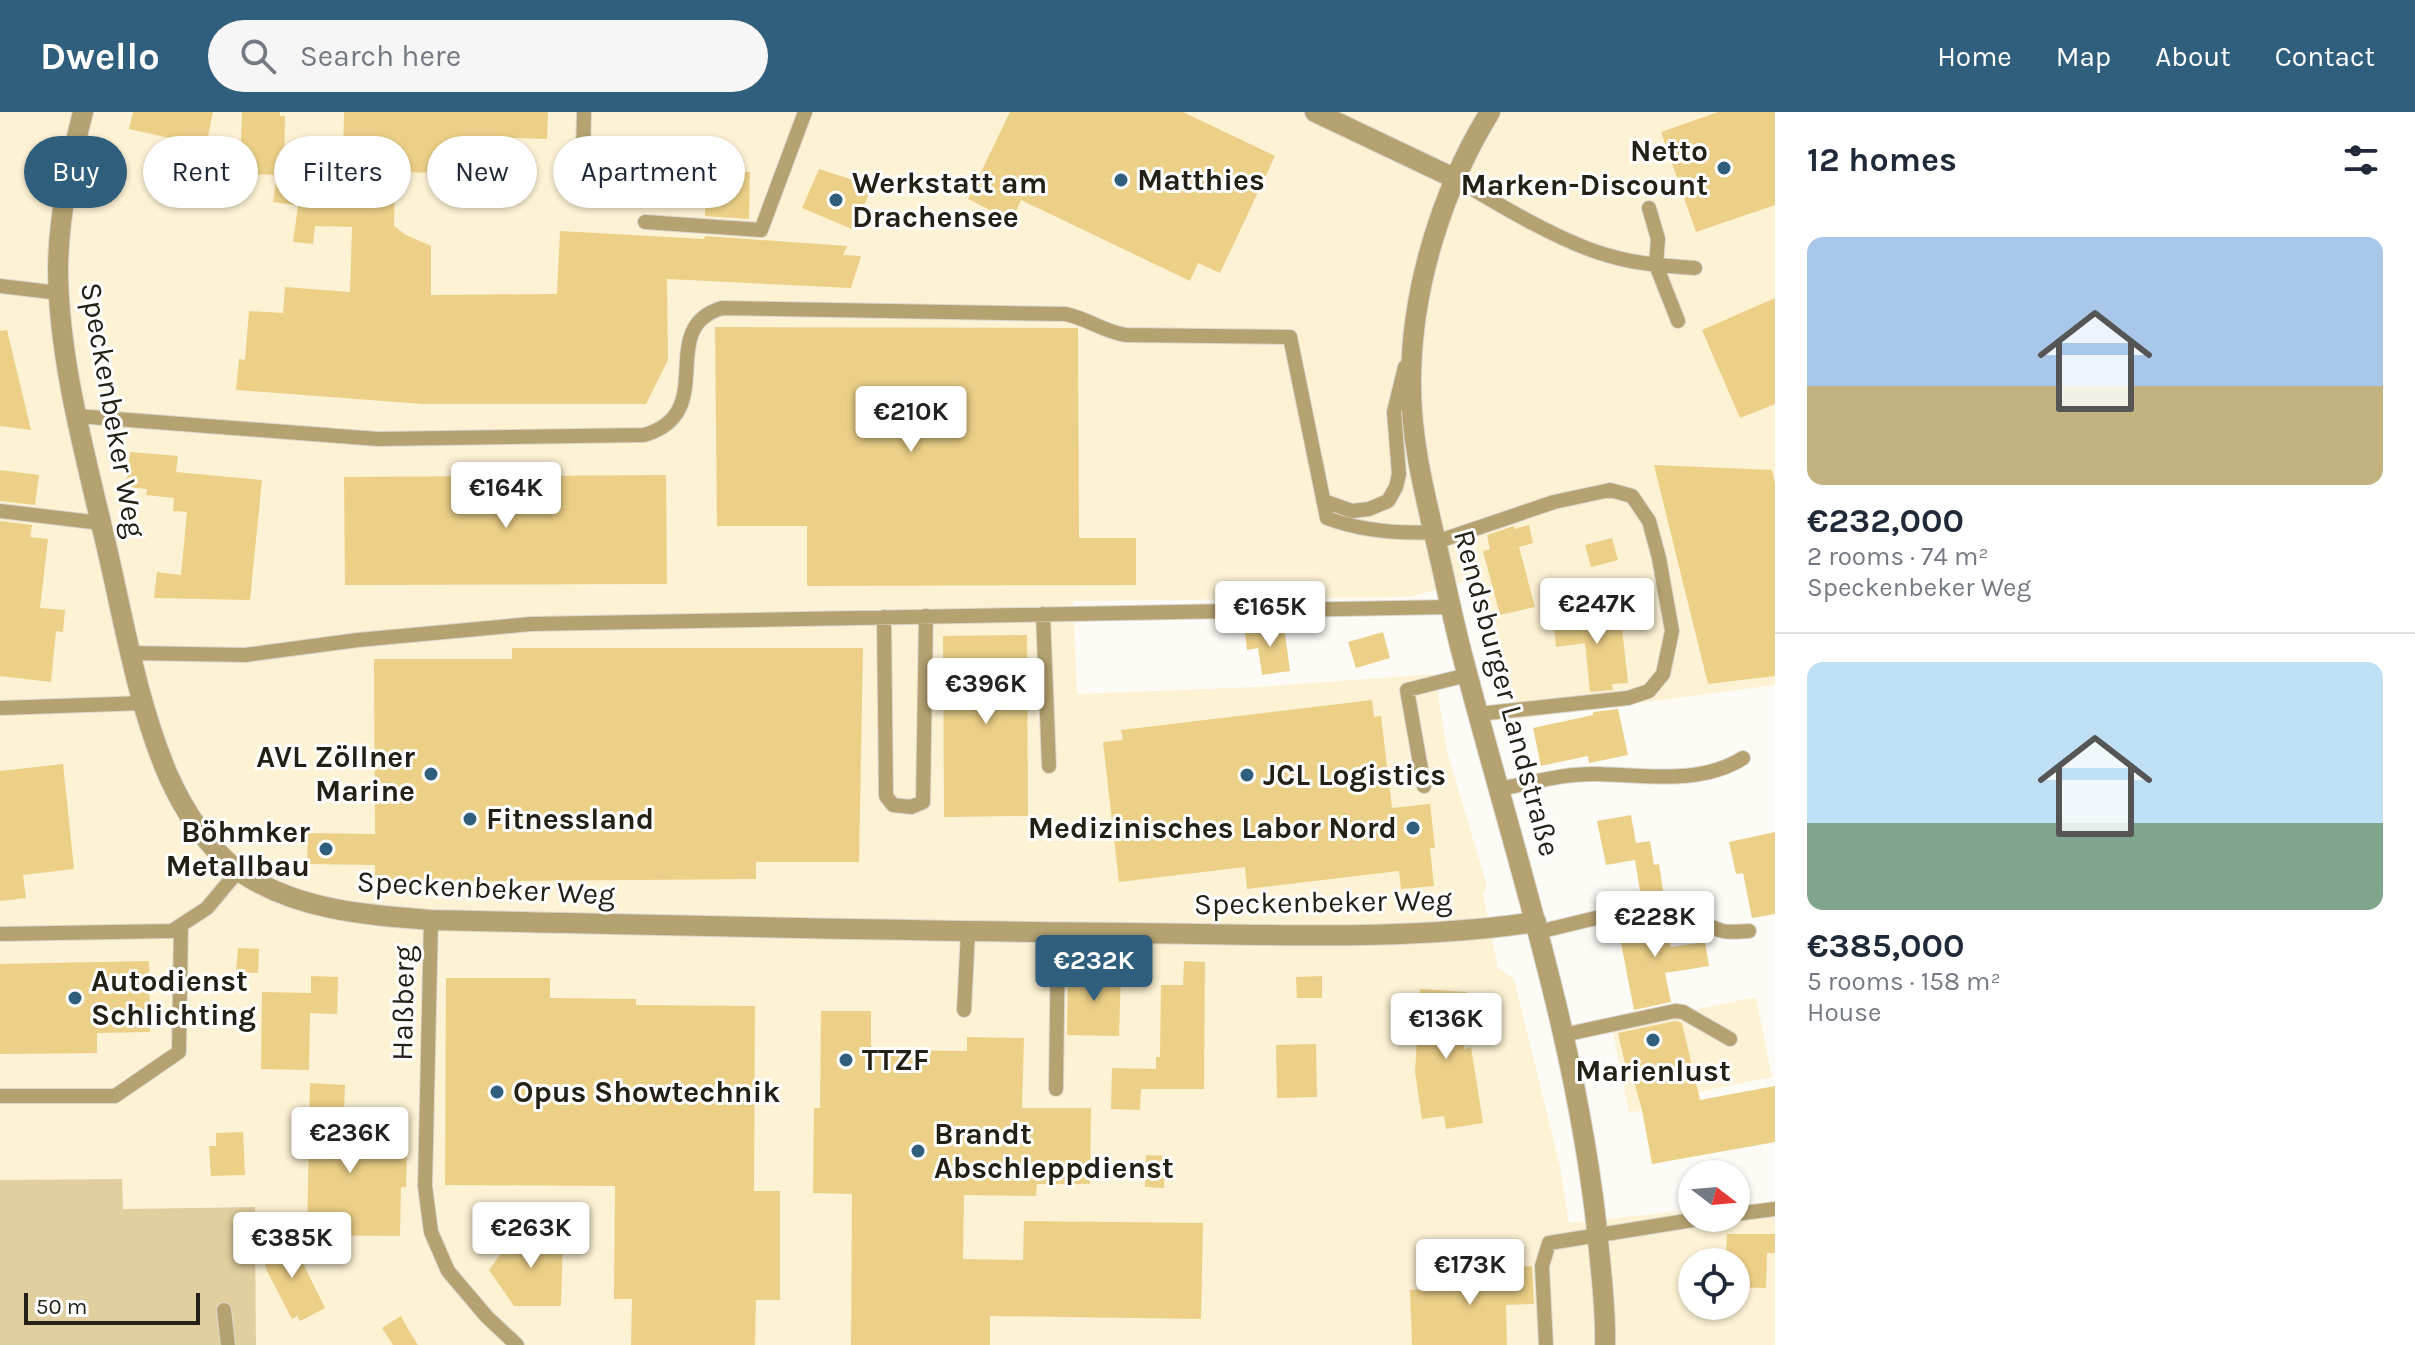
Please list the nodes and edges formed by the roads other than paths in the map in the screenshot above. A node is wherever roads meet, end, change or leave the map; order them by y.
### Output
1 (83, 112) edge
2 (584, 112) edge
3 (805, 112) edge
4 (1315, 112) edge
5 (1490, 112) edge
6 (583, 136) edge
7 (1456, 179) junction
8 (1649, 208) dead end
9 (645, 222) dead end
10 (1656, 265) junction
11 (1695, 268) dead end
12 (0, 286) edge
13 (59, 293) junction
14 (1678, 321) dead end
15 (1413, 339) junction
16 (77, 416) junction
17 (1324, 501) junction
18 (0, 511) edge
19 (101, 523) junction
20 (1435, 537) junction
21 (1450, 607) junction
22 (1043, 614) junction
23 (926, 616) junction
24 (884, 617) junction
25 (131, 653) junction
26 (1467, 675) junction
27 (145, 703) junction
28 (0, 708) edge
29 (1478, 714) junction
30 (1743, 758) dead end
31 (1049, 766) dead end
32 (1424, 786) dead end
33 (1499, 789) junction
34 (238, 871) junction
35 (431, 920) junction
36 (181, 925) junction
37 (1537, 927) junction
38 (1749, 931) dead end
39 (968, 932) junction
40 (1058, 932) junction
41 (0, 934) edge
42 (964, 1010) dead end
43 (1563, 1035) junction
44 (1730, 1039) dead end
45 (1056, 1089) dead end
46 (0, 1096) edge
47 (1775, 1209) edge
48 (1750, 1212) edge
49 (1678, 1223) edge
50 (1598, 1237) junction
51 (224, 1310) dead end
52 (228, 1345) edge
53 (517, 1345) edge
54 (1546, 1345) edge
55 (1605, 1345) edge

1 - 13 street, Speckenbeker Weg
2 - 6 lane
3 - 9 lane
4 - 7 street
5 - 7 street, Rendsburger Landstraße
7 - 10 lane
7 - 15 street, Rendsburger Landstraße
8 - 10 lane
10 - 11 lane
10 - 14 lane
12 - 13 lane
13 - 16 street, Speckenbeker Weg
15 - 17 lane
15 - 20 street, Rendsburger Landstraße
16 - 17 lane
16 - 19 street, Speckenbeker Weg
17 - 20 lane
18 - 19 lane
19 - 25 street, Speckenbeker Weg
20 - 21 street, Rendsburger Landstraße
20 - 29 lane
21 - 22 lane
21 - 26 street, Rendsburger Landstraße
22 - 23 lane
22 - 31 lane
23 - 24 lane
23 - 24 lane
24 - 25 lane
25 - 27 street, Speckenbeker Weg
26 - 29 street, Rendsburger Landstraße
26 - 32 lane
27 - 28 lane
27 - 34 street, Speckenbeker Weg
29 - 33 street, Rendsburger Landstraße
30 - 33 lane
33 - 37 street, Rendsburger Landstraße
34 - 35 street, Speckenbeker Weg
34 - 36 lane
35 - 39 street, Speckenbeker Weg
35 - 53 lane, Haßberg
36 - 41 lane
36 - 46 lane
37 - 38 lane
37 - 40 street, Speckenbeker Weg
37 - 43 street, Rendsburger Landstraße
39 - 40 street, Speckenbeker Weg
39 - 42 lane
40 - 45 lane
43 - 44 lane
43 - 50 street, Rendsburger Landstraße
47 - 48 lane
49 - 50 lane
50 - 54 lane
50 - 55 street, Rendsburger Landstraße
51 - 52 lane

